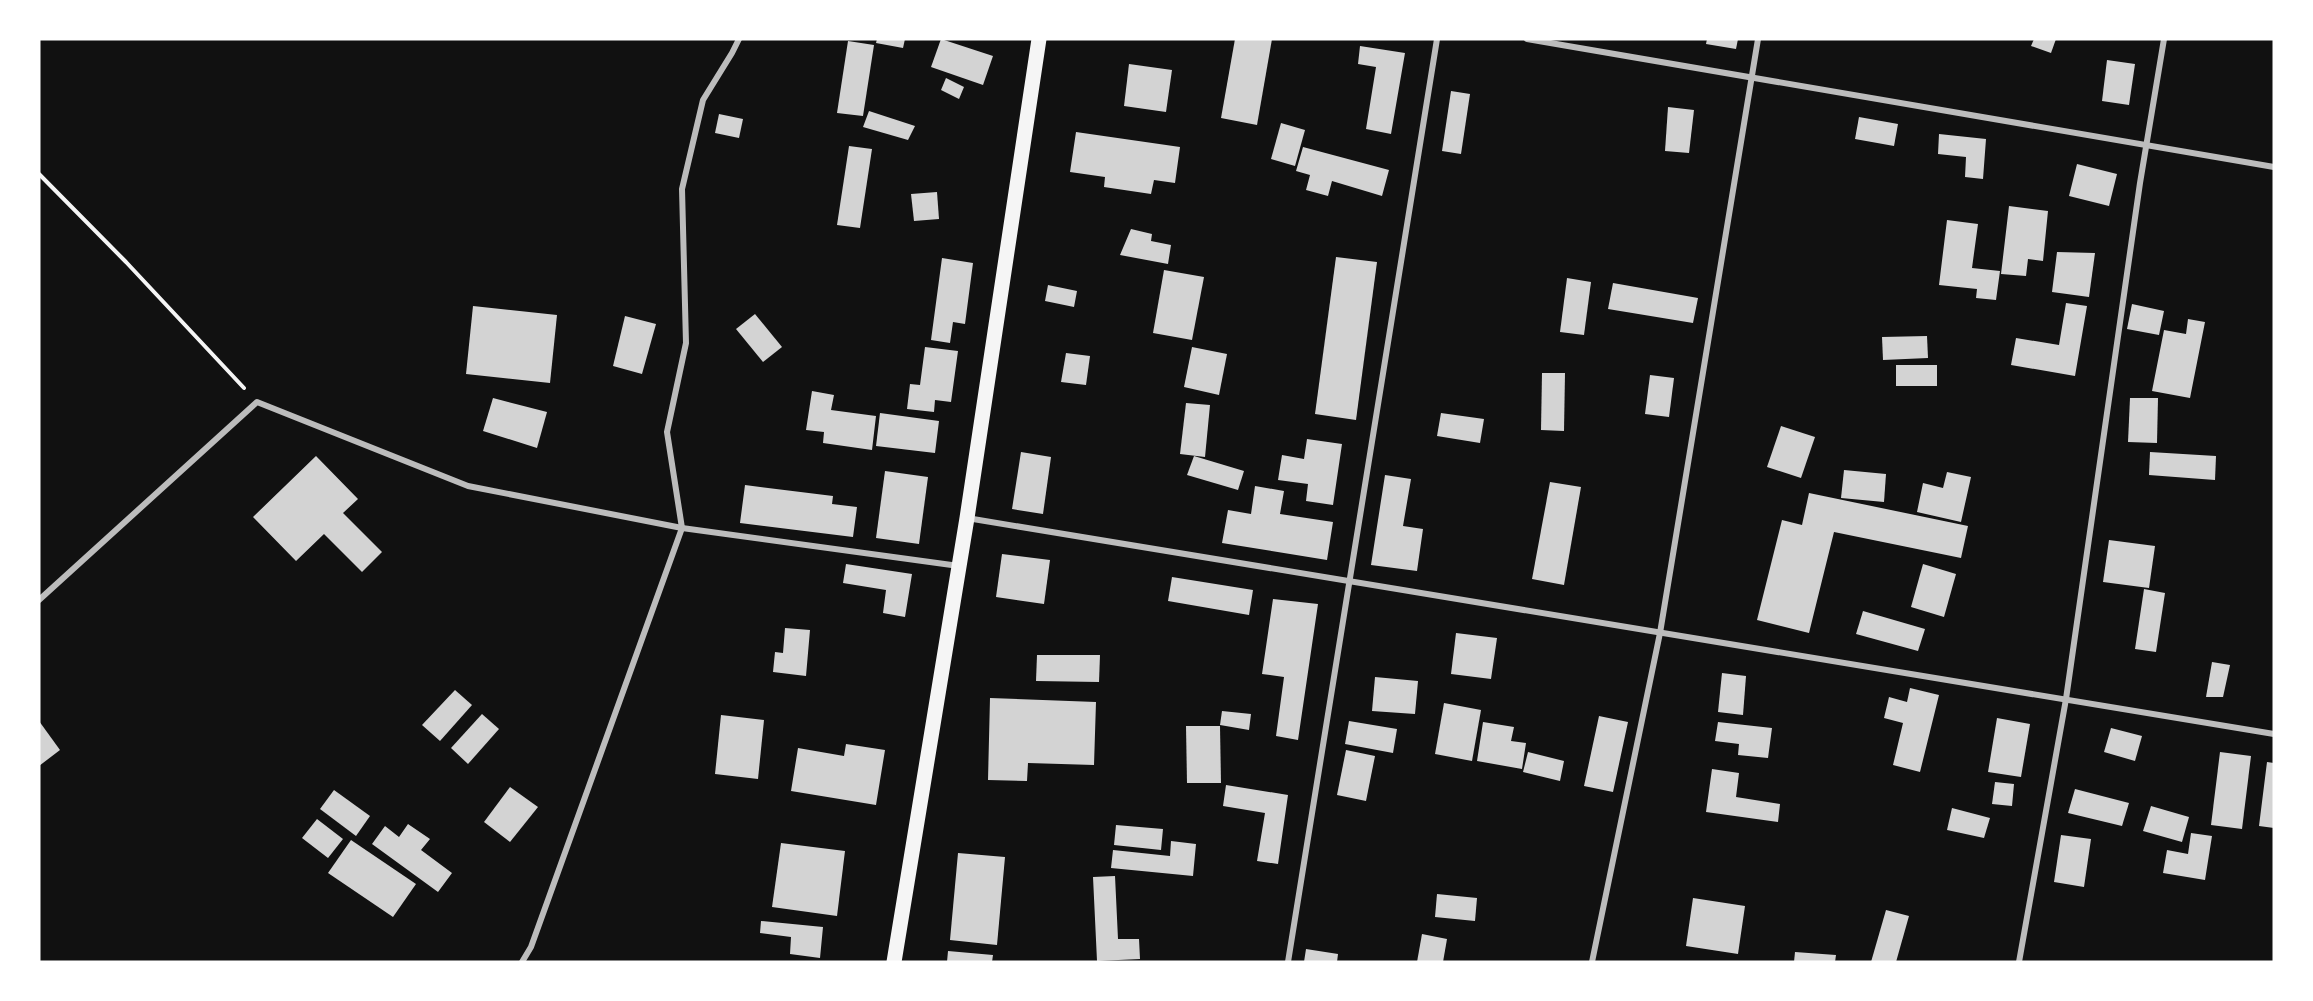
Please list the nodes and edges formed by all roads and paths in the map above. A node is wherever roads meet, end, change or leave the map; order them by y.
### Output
1 (739, 39) edge
2 (1039, 39) edge
3 (1437, 39) edge
4 (1527, 39) edge
5 (1758, 39) edge
6 (2164, 39) edge
7 (1751, 78) junction
8 (2146, 145) junction
9 (2274, 167) edge
10 (39, 174) edge
11 (257, 402) junction
12 (967, 518) junction
13 (682, 528) junction
14 (959, 566) junction
15 (1350, 582) junction
16 (39, 600) edge
17 (1660, 633) junction
18 (2066, 699) junction
19 (2274, 734) edge
20 (522, 962) edge
21 (894, 962) edge
22 (1288, 962) edge
23 (1592, 962) edge
24 (2019, 962) edge

1 - 13 street
2 - 12 main road
3 - 15 street
4 - 7 street
5 - 7 street
6 - 8 street
7 - 8 street
7 - 17 street
8 - 9 street
8 - 18 street
10 - 11 path
11 - 13 street
11 - 16 street
12 - 14 main road
12 - 15 street
13 - 14 street
13 - 20 street
14 - 21 main road
15 - 17 street
15 - 22 street
17 - 18 street
17 - 23 street
18 - 19 street
18 - 24 street

